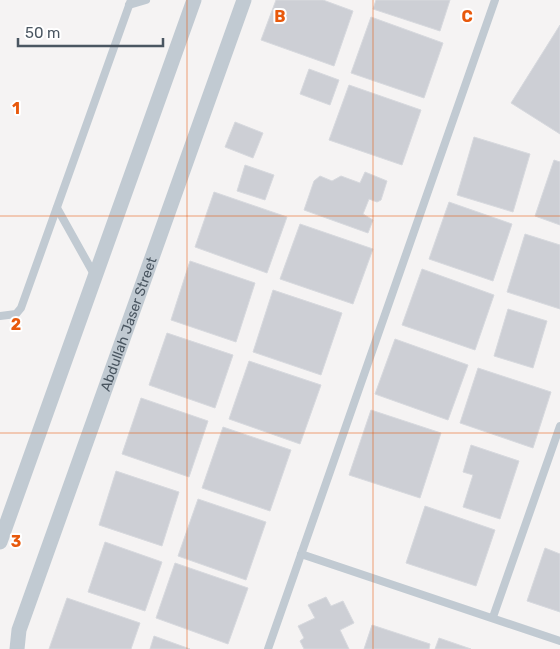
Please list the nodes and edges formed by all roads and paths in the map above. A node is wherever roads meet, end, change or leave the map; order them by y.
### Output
1 (146, 0) edge
2 (194, 0) edge
3 (244, 0) edge
4 (495, 0) edge
5 (130, 2) edge
6 (57, 208) junction
7 (95, 277) junction
8 (0, 316) edge
9 (560, 426) edge
10 (0, 542) edge
11 (301, 554) junction
12 (493, 617) junction
13 (560, 641) edge
14 (17, 649) edge
15 (268, 649) edge

1 - 5 lane
2 - 7 street
3 - 14 street, Abdullah Jaser Street
4 - 11 lane
5 - 6 lane
6 - 7 lane
6 - 8 lane
7 - 10 street
9 - 12 lane
11 - 12 lane
11 - 15 lane
12 - 13 lane

